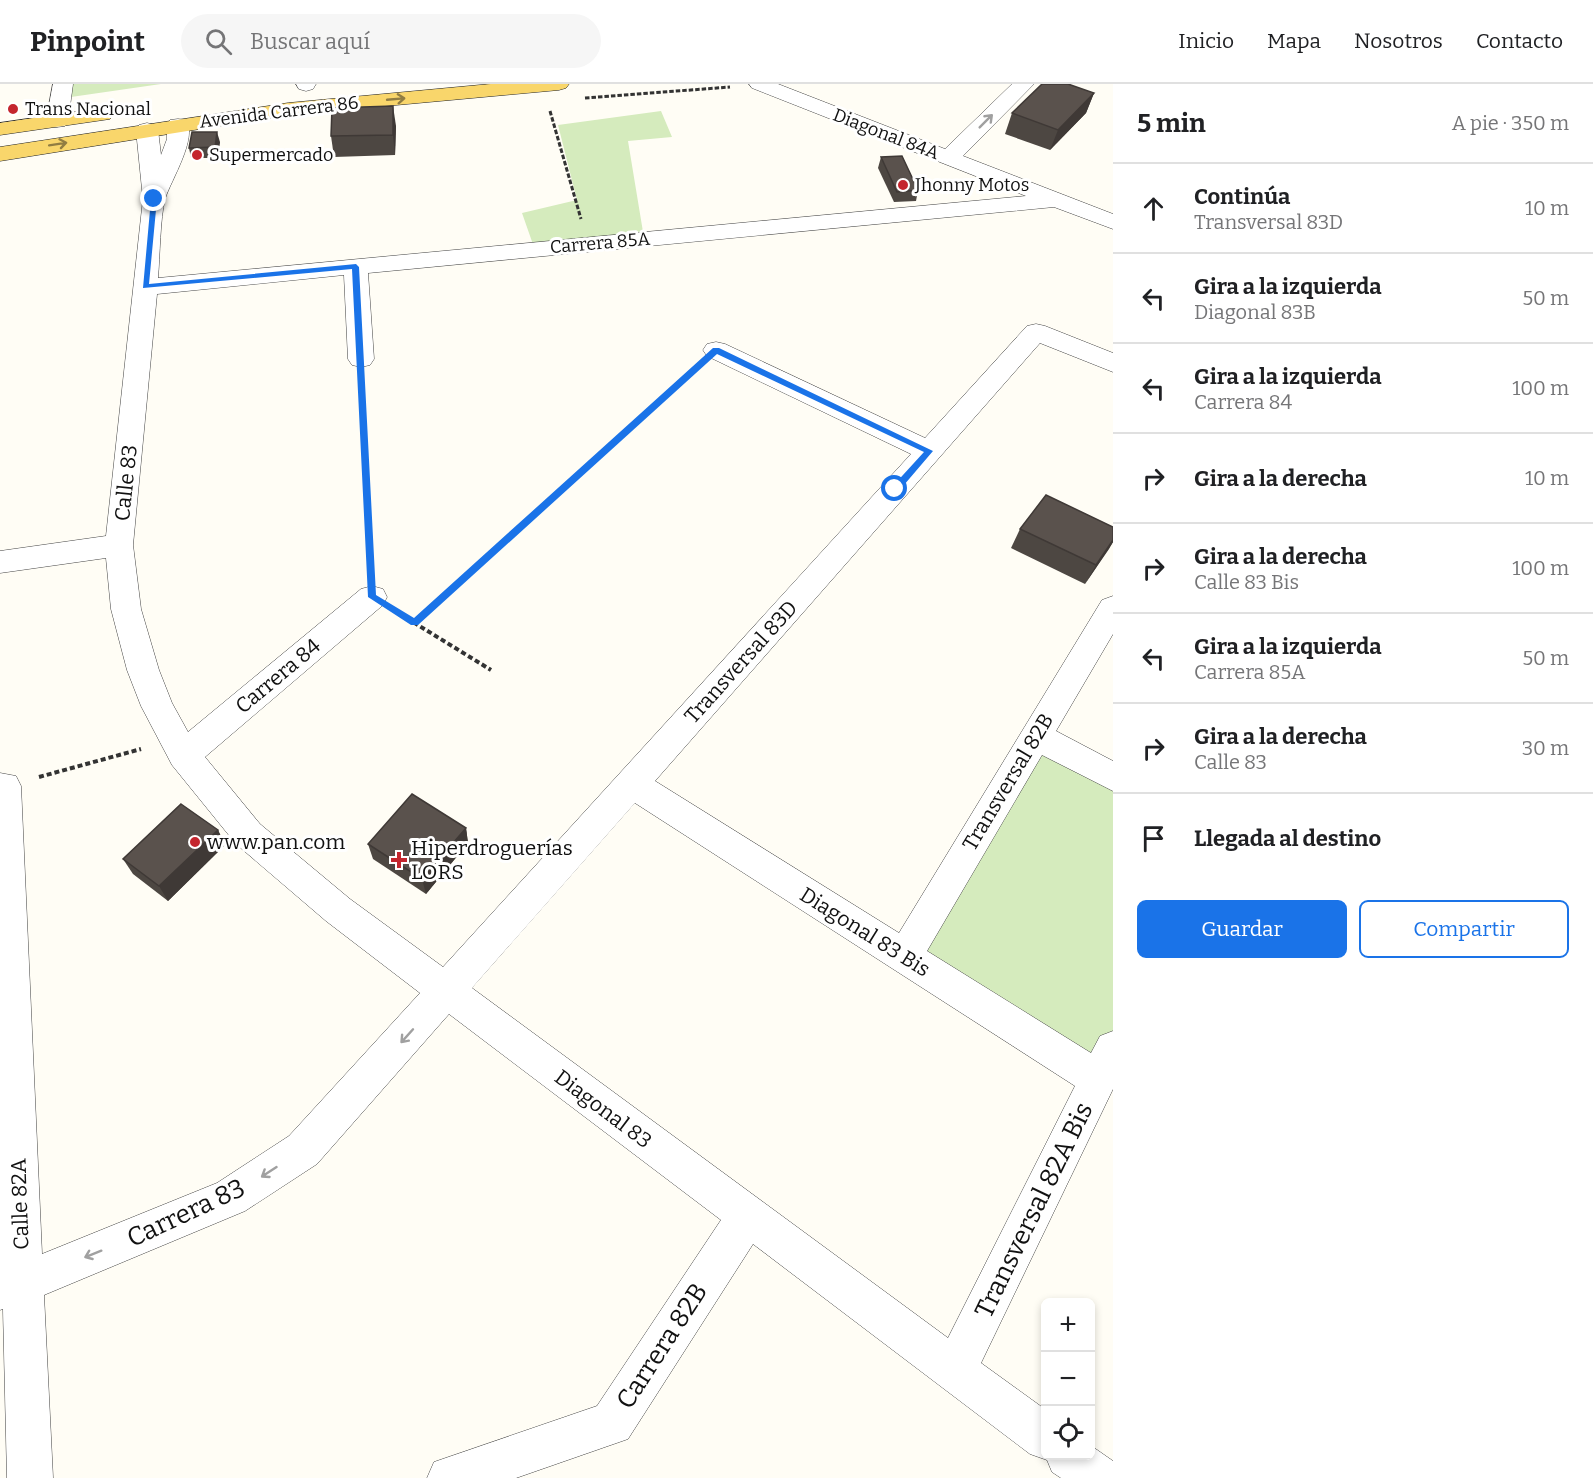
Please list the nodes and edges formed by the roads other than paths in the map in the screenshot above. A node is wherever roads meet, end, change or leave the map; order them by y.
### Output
1 (63, 84) edge
2 (759, 84) edge
3 (1024, 84) edge
4 (553, 93) edge
5 (128, 111) dead end
6 (57, 121) junction
7 (178, 125) junction
8 (0, 129) edge
9 (147, 130) junction
10 (0, 154) edge
11 (948, 158) junction
12 (154, 199) junction
13 (1054, 200) junction
14 (1113, 222) edge
15 (356, 267) junction
16 (145, 287) junction
17 (716, 350) road end
18 (361, 359) road end
19 (1113, 363) edge
20 (929, 451) junction
21 (119, 545) junction
22 (0, 562) edge
23 (372, 597) road end
24 (1113, 608) edge
25 (1036, 736) junction
26 (179, 748) junction
27 (1113, 777) edge
28 (632, 784) junction
29 (2, 786) edge
30 (904, 957) junction
31 (446, 992) junction
32 (1106, 1064) edge
33 (747, 1216) junction
34 (11, 1286) edge
35 (954, 1371) junction
36 (1041, 1434) edge
37 (1075, 1460) edge
38 (473, 1474) edge
39 (30, 1478) edge
40 (1099, 1478) edge

1 - 6 street
2 - 11 street, Diagonal 84A
11 -> 3 street
7 -> 4 main road, Avenida Carrera 86
5 - 6 main road
6 - 8 main road
7 - 9 main road, Avenida Carrera 86
7 - 12 street, Calle 83
10 -> 9 main road, Avenida Carrera 86
9 - 12 street, Calle 83
11 - 13 street, Diagonal 84A
12 - 16 street, Calle 83
13 - 14 street, Diagonal 84A
13 - 15 street, Carrera 85A
15 - 16 street, Carrera 85A
15 - 18 street
16 - 21 street, Calle 83
17 - 20 street
19 - 20 street, Transversal 83D
20 - 28 street, Transversal 83D
21 - 22 street
21 - 26 street, Calle 83
23 - 26 street, Carrera 84
24 - 25 street, Transversal 82B
25 - 27 street
25 - 30 street, Transversal 82B
26 - 31 street, Diagonal 83
28 - 30 street, Diagonal 83 Bis
28 - 31 street, Transversal 83D
29 - 34 street, Calle 82A
30 - 32 street, Diagonal 83 Bis
31 - 33 street, Diagonal 83
31 -> 34 street, Carrera 83
32 - 35 street, Transversal 82A Bis
33 - 35 street, Diagonal 83
33 - 38 street, Carrera 82B
34 - 39 street, Calle 82A
35 - 36 street, Diagonal 83
37 - 40 street

